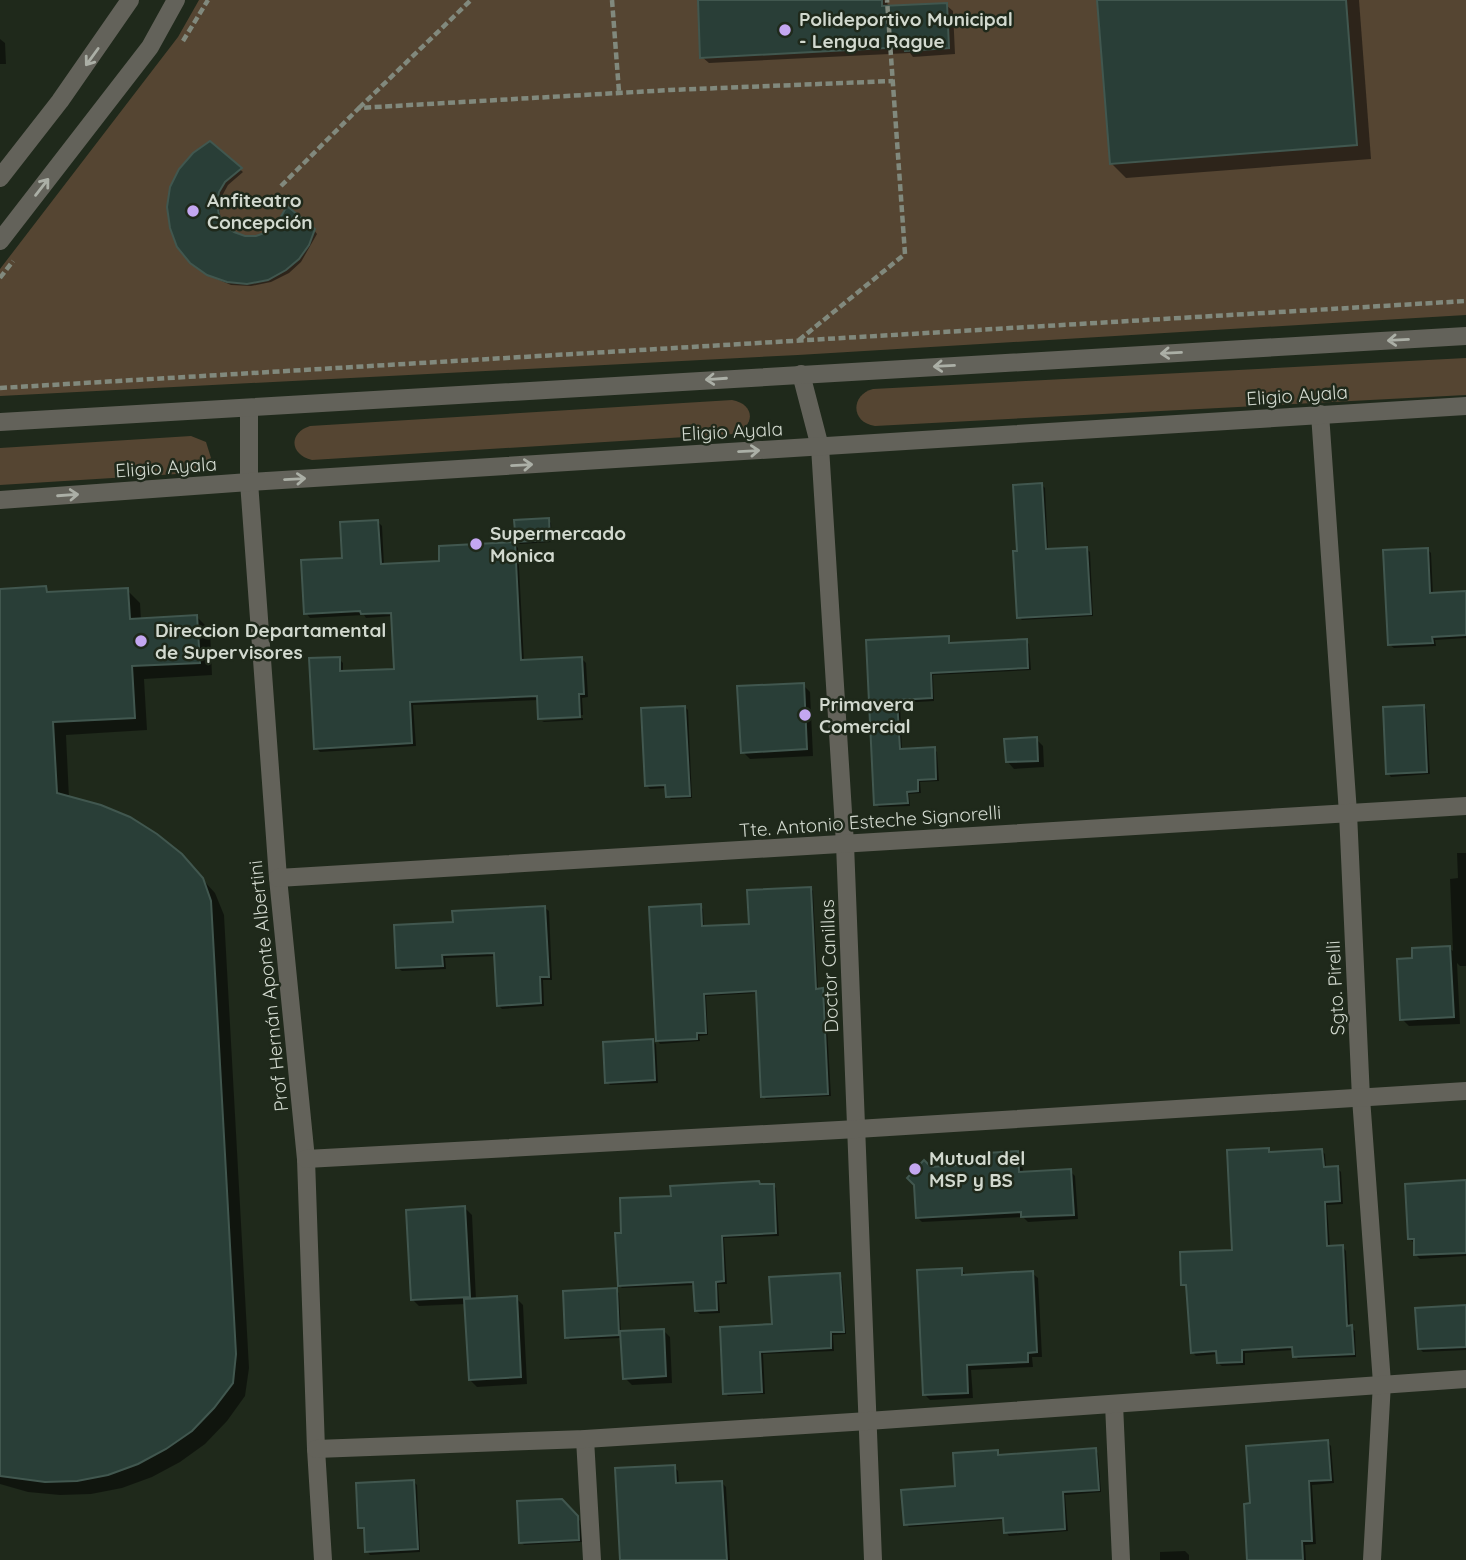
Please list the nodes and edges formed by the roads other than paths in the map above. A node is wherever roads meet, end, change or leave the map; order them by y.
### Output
1 (130, 0) edge
2 (177, 0) edge
3 (0, 178) edge
4 (0, 241) edge
5 (1466, 336) edge
6 (801, 374) junction
7 (1466, 406) edge
8 (249, 408) junction
9 (1320, 414) junction
10 (0, 422) edge
11 (820, 447) junction
12 (249, 482) junction
13 (0, 500) edge
14 (1466, 806) edge
15 (1348, 813) junction
16 (845, 844) junction
17 (278, 878) junction
18 (1466, 1091) edge
19 (1361, 1098) junction
20 (857, 1129) junction
21 (306, 1159) junction
22 (1466, 1379) edge
23 (1382, 1383) junction
24 (1114, 1404) junction
25 (868, 1421) junction
26 (585, 1439) junction
27 (316, 1449) junction
28 (323, 1560) edge
29 (592, 1560) edge
30 (873, 1560) edge
31 (1121, 1560) edge
32 (1372, 1560) edge

1 -> 3 street
4 -> 2 street
5 -> 6 street
6 -> 8 street
6 - 11 street, Doctor Canillas
7 - 9 street, Eligio Ayala
8 - 10 street
8 - 12 street, Prof Hernán Aponte Albertini
9 - 11 street, Eligio Ayala
9 - 15 street, Sgto. Pirelli
12 -> 11 street, Eligio Ayala
11 - 16 street, Doctor Canillas
13 -> 12 street, Eligio Ayala
12 - 17 street, Prof Hernán Aponte Albertini
14 - 15 street, Tte. Antonio Esteche Signorelli
15 - 16 street, Tte. Antonio Esteche Signorelli
15 - 19 street, Sgto. Pirelli
16 - 17 street, Tte. Antonio Esteche Signorelli
16 - 20 street, Doctor Canillas
17 - 21 street, Prof Hernán Aponte Albertini
18 - 19 street
19 - 20 street
19 - 23 street, Sgto. Pirelli
20 - 21 street
20 - 25 street, Doctor Canillas
21 - 27 street, Prof Hernán Aponte Albertini
22 - 23 street
23 - 24 street
23 - 32 street, Sgto. Pirelli
24 - 25 street
24 - 31 street
25 - 26 street
25 - 30 street, Doctor Canillas
26 - 27 street
26 - 29 street
27 - 28 street, Prof Hernán Aponte Albertini

